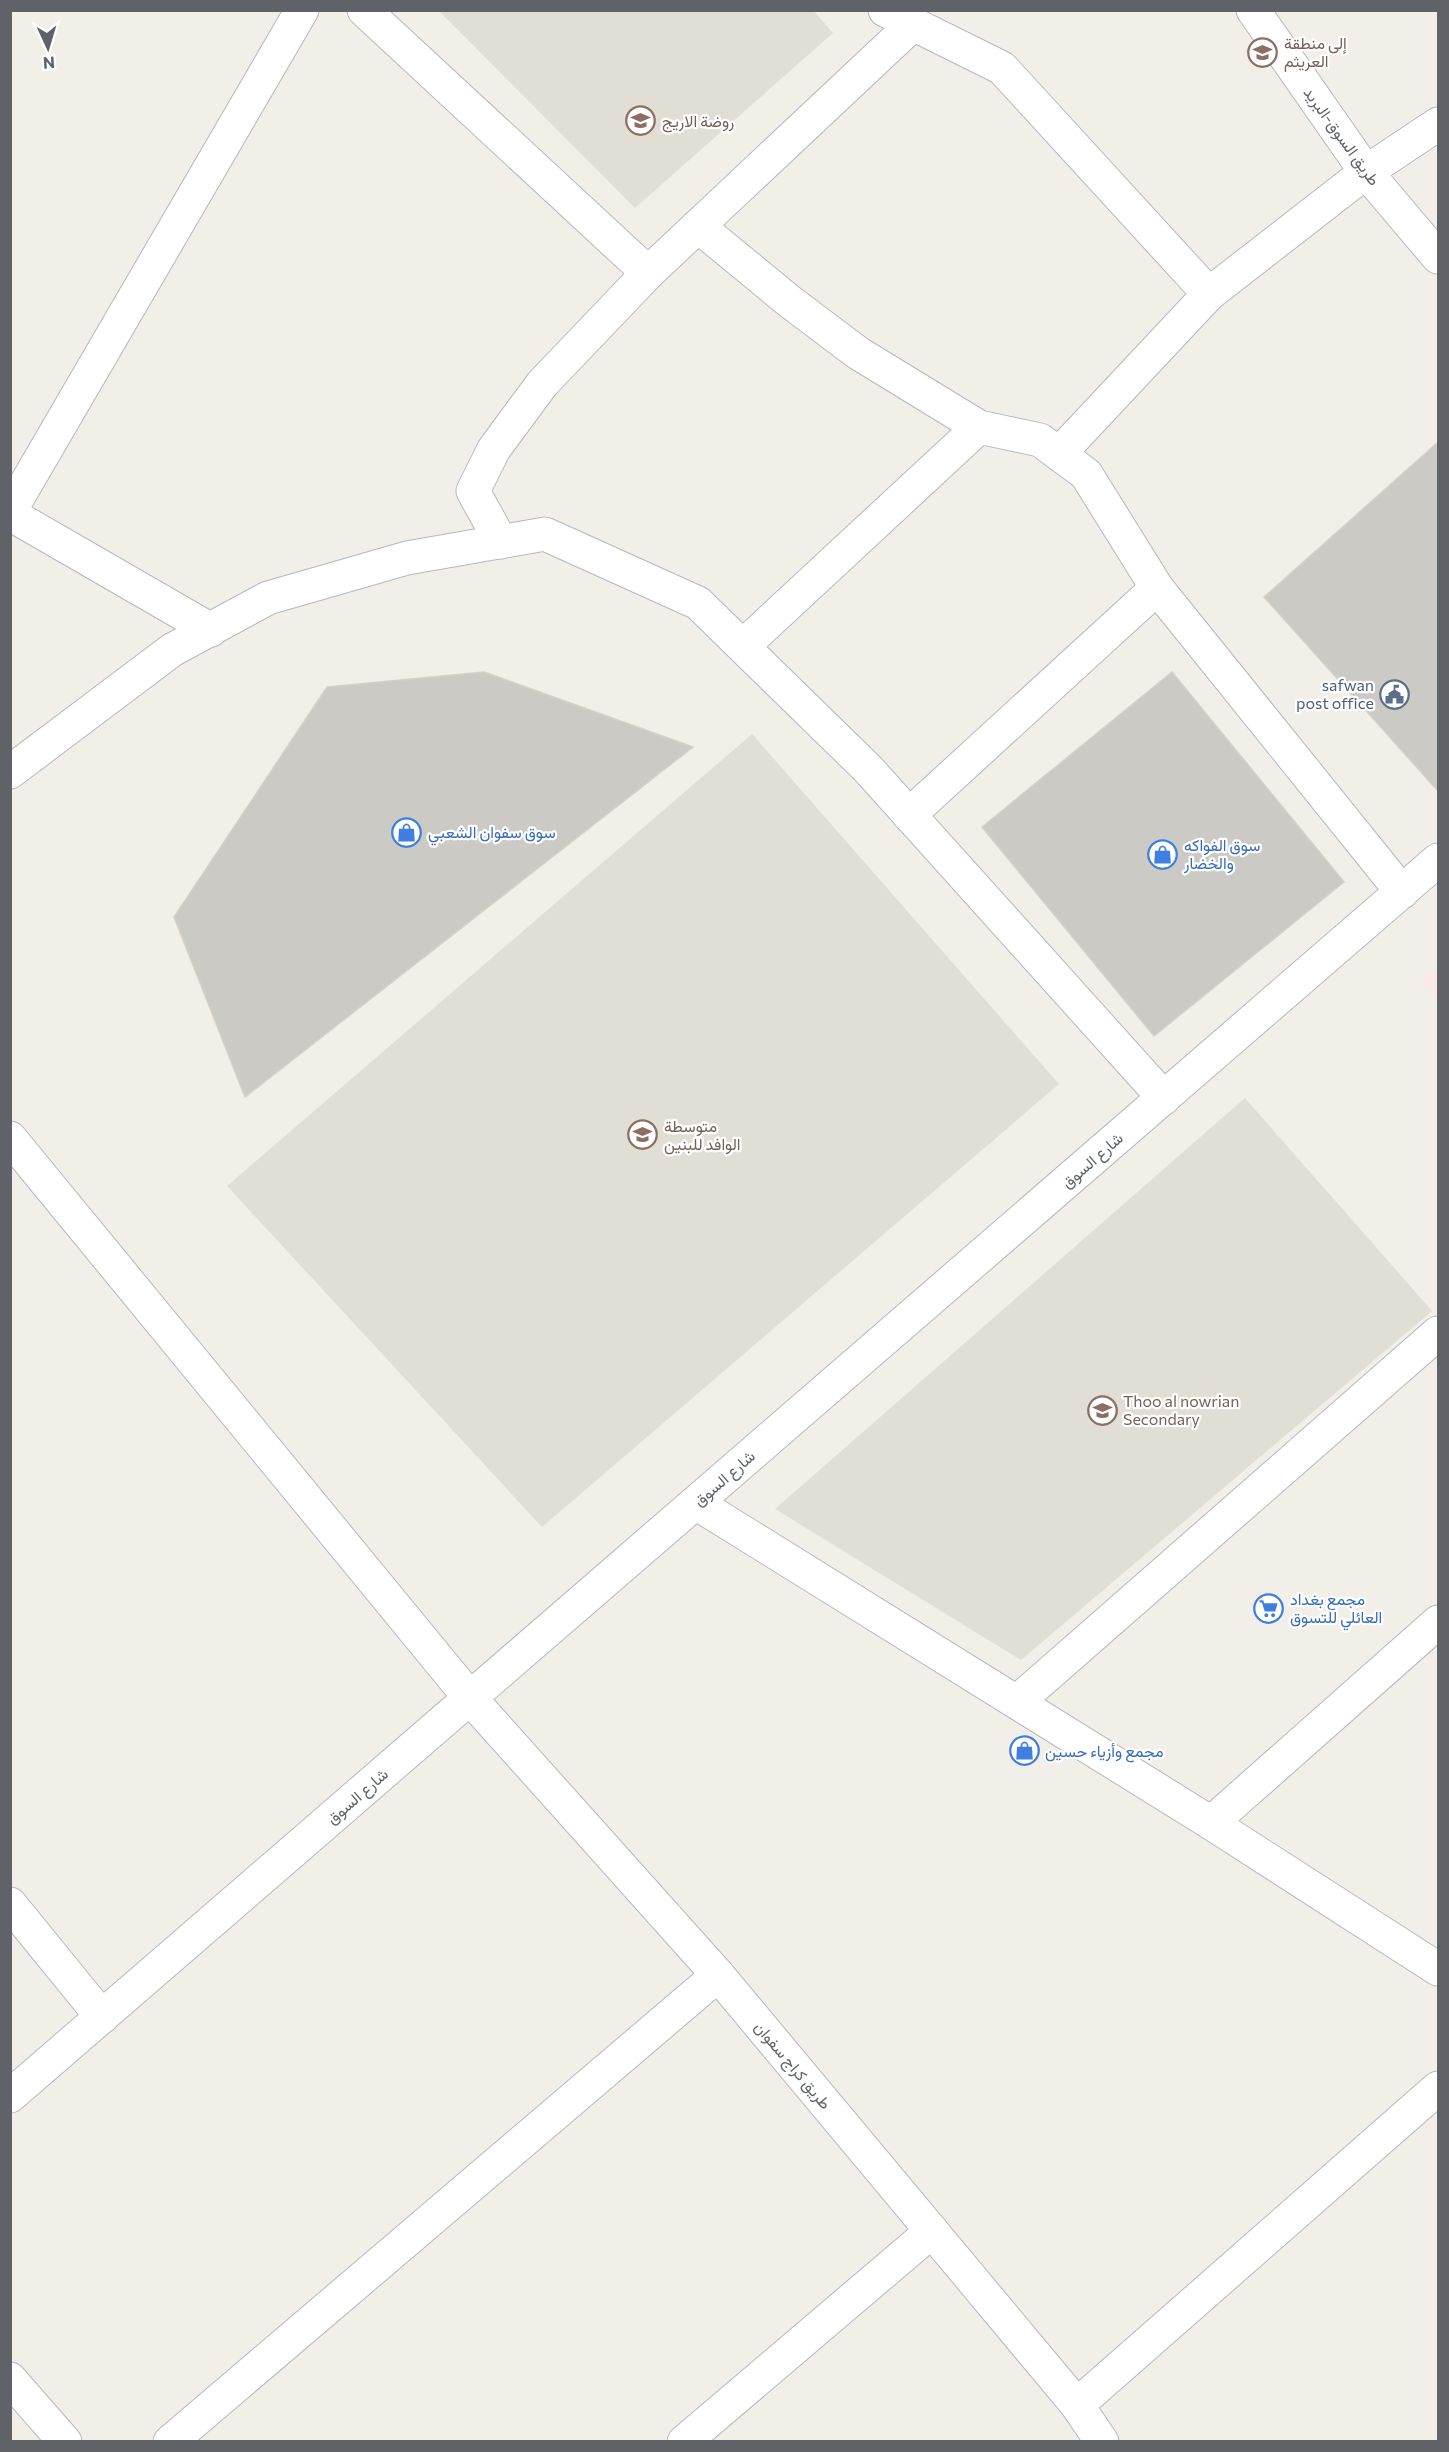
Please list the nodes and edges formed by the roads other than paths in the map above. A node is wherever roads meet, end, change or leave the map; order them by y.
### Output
1 (302, 10) edge
2 (364, 10) edge
3 (1253, 10) edge
4 (899, 17) edge
5 (1438, 124) edge
6 (1366, 172) junction
7 (698, 226) junction
8 (1438, 257) edge
9 (648, 273) junction
10 (1209, 294) junction
11 (979, 427) junction
12 (1059, 454) junction
13 (10, 513) edge
14 (501, 542) junction
15 (1157, 588) junction
16 (211, 630) junction
17 (743, 646) junction
18 (10, 772) edge
19 (909, 815) junction
20 (1438, 860) edge
21 (1402, 892) junction
22 (1164, 1098) junction
23 (10, 1138) edge
24 (1438, 1333) edge
25 (696, 1503) junction
26 (1438, 1622) edge
27 (470, 1698) junction
28 (1018, 1701) junction
29 (1211, 1822) junction
30 (10, 1904) edge
31 (1438, 1969) edge
32 (718, 1975) junction
33 (102, 2017) junction
34 (1438, 2088) edge
35 (10, 2096) edge
36 (932, 2230) junction
37 (10, 2379) edge
38 (1077, 2405) junction
39 (65, 2442) edge
40 (170, 2442) edge
41 (684, 2442) edge
42 (1102, 2442) edge

1 - 13 street
2 - 9 street
3 - 6 street, طريق السوق-البريد
4 - 7 street
4 - 10 street
5 - 6 street
6 - 8 street, طريق السوق-البريد
6 - 10 street
7 - 9 street
7 - 11 street
9 - 14 street
10 - 12 street
11 - 12 street
11 - 17 street
12 - 15 street
13 - 16 street
14 - 16 street
14 - 17 street
15 - 19 street
15 - 21 street
16 - 18 street
17 - 19 street
19 - 22 street
20 - 21 street, شارع السوق
21 - 22 street, شارع السوق
22 - 25 street, شارع السوق
23 - 27 street, طريق كراج سفوان
24 - 28 street
25 - 27 street, شارع السوق
25 - 28 street
26 - 29 street
27 - 32 street, طريق كراج سفوان
27 - 33 street, شارع السوق
28 - 29 street
29 - 31 street
30 - 33 street
32 - 36 street, طريق كراج سفوان
32 - 40 street
33 - 35 street, شارع السوق
34 - 38 street
36 - 38 street, طريق كراج سفوان
36 - 41 street
37 - 39 street
38 - 42 street, طريق كراج سفوان

